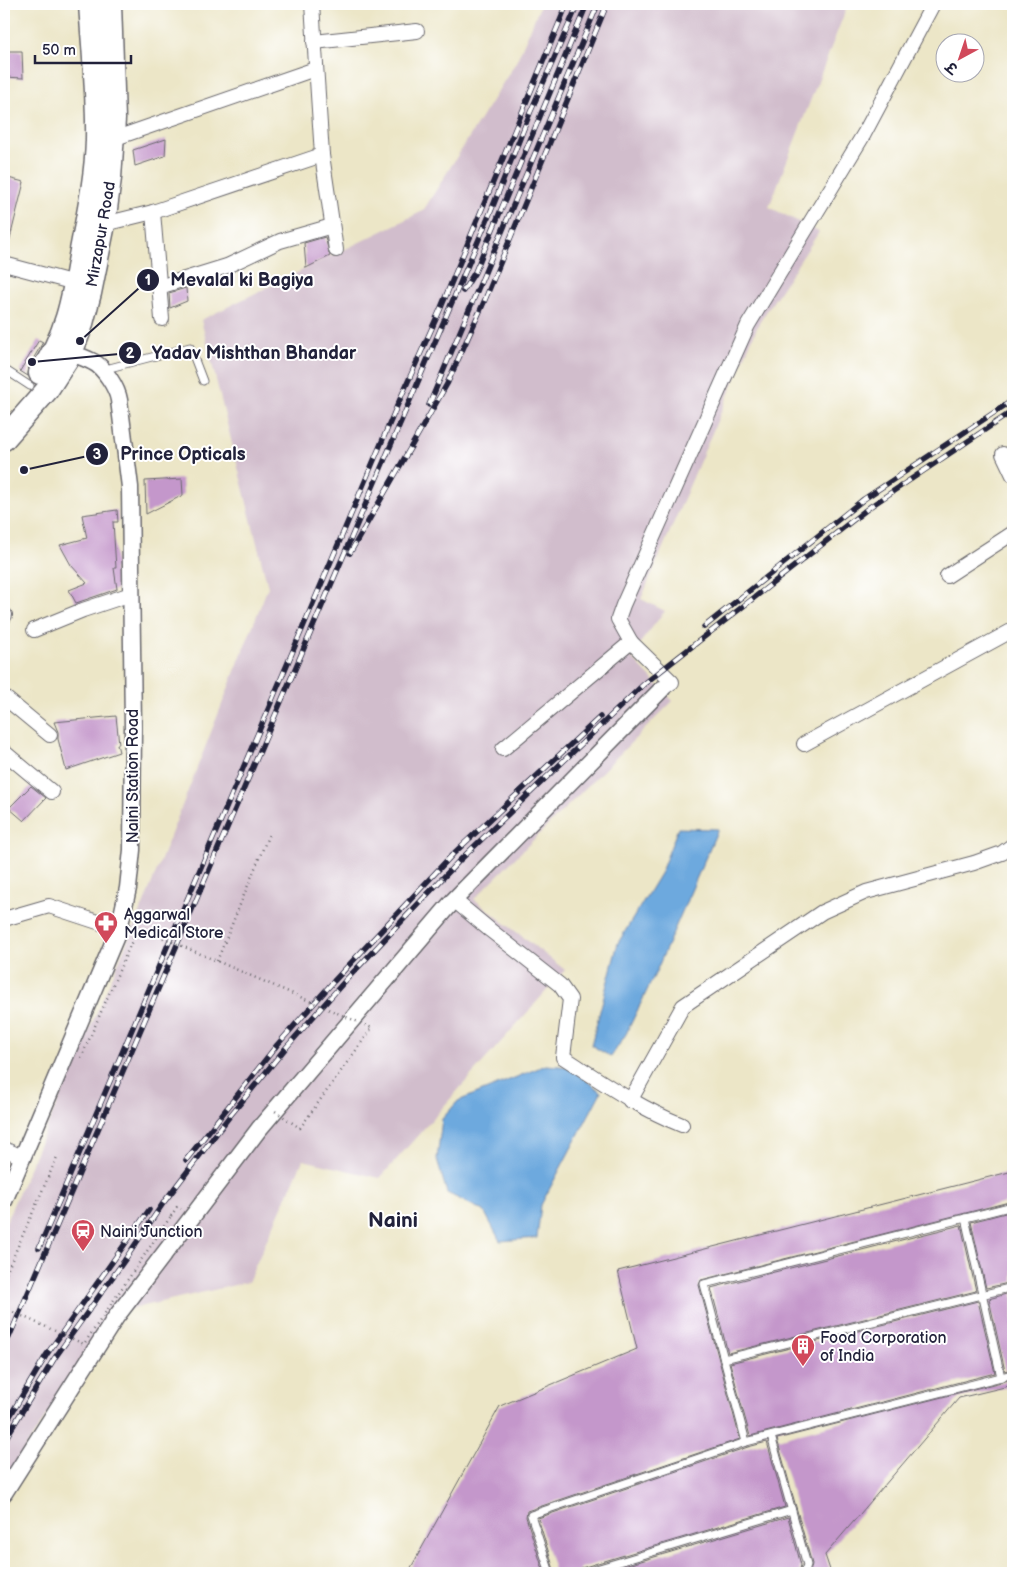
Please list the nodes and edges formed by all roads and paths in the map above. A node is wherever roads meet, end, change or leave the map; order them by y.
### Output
1 (90, 4) edge
2 (110, 4) edge
3 (312, 4) edge
4 (933, 4) edge
5 (417, 31) dead end
6 (314, 42) junction
7 (315, 69) junction
8 (113, 139) junction
9 (322, 155) junction
10 (153, 212) junction
11 (104, 224) junction
12 (332, 226) junction
13 (336, 250) dead end
14 (4, 264) edge
15 (76, 283) junction
16 (159, 287) junction
17 (162, 319) dead end
18 (64, 351) junction
19 (4, 369) edge
20 (102, 370) junction
21 (203, 381) dead end
22 (30, 386) junction
23 (4, 417) edge
24 (4, 439) edge
25 (1003, 454) dead end
26 (1013, 474) edge
27 (1013, 533) edge
28 (947, 576) dead end
29 (131, 594) junction
30 (34, 630) dead end
31 (1013, 630) edge
32 (631, 642) junction
33 (662, 689) joint
34 (4, 697) edge
35 (50, 735) dead end
36 (804, 744) dead end
37 (503, 749) dead end
38 (4, 752) edge
39 (52, 792) dead end
40 (269, 834) dead end
41 (1013, 845) edge
42 (454, 900) junction
43 (4, 919) edge
44 (119, 929) junction
45 (217, 961) junction
46 (81, 1058) dead end
47 (630, 1100) junction
48 (275, 1111) junction
49 (682, 1125) dead end
50 (4, 1149) edge
51 (22, 1157) junction
52 (57, 1157) dead end
53 (5, 1196) edge
54 (1013, 1206) edge
55 (171, 1216) dead end
56 (965, 1218) junction
57 (4, 1278) edge
58 (1013, 1288) edge
59 (982, 1295) junction
60 (4, 1308) edge
61 (724, 1360) junction
62 (1013, 1374) edge
63 (1000, 1377) junction
64 (771, 1436) junction
65 (746, 1442) junction
66 (4, 1492) edge
67 (792, 1510) junction
68 (550, 1573) edge
69 (583, 1573) edge
70 (804, 1573) edge

1 - 15 highway, Mirzapur Road
2 - 8 highway, Mirzapur Road
3 - 6 street
4 - 32 street
5 - 6 street
6 - 7 street
7 - 8 street
7 - 9 street
8 - 11 highway, Mirzapur Road
9 - 10 street
9 - 12 street
10 - 11 street
10 - 16 street
11 - 18 highway, Mirzapur Road
12 - 13 street
12 - 16 street
14 - 15 street
15 - 18 highway, Mirzapur Road
16 - 17 street
18 - 20 street, Naini Station Road
18 - 22 highway, Mirzapur Road
18 - 24 highway, Mirzapur Road
19 - 22 lane
20 - 21 lane
20 - 29 street, Naini Station Road
22 - 23 highway, Mirzapur Road
25 - 26 street
27 - 28 street
29 - 30 street
29 - 44 street, Naini Station Road
31 - 36 street
32 - 33 street
32 - 37 street
33 - 42 street
34 - 35 street
38 - 39 street
40 - 45 path
41 - 47 street
42 - 47 street
42 - 48 street
43 - 44 street
44 - 51 street, Naini Station Road
45 - 46 path, bridge
45 - 48 path, bridge
47 - 49 street
48 - 66 street
50 - 51 street
51 - 53 street, Naini Station Road
52 - 57 path
54 - 56 lane
55 - 60 path, bridge
56 - 59 lane
56 - 61 lane
58 - 59 lane
59 - 61 lane
59 - 63 lane
61 - 65 lane
62 - 63 lane
63 - 64 lane
64 - 65 lane
64 - 67 lane
65 - 68 lane
67 - 69 lane
67 - 70 lane

